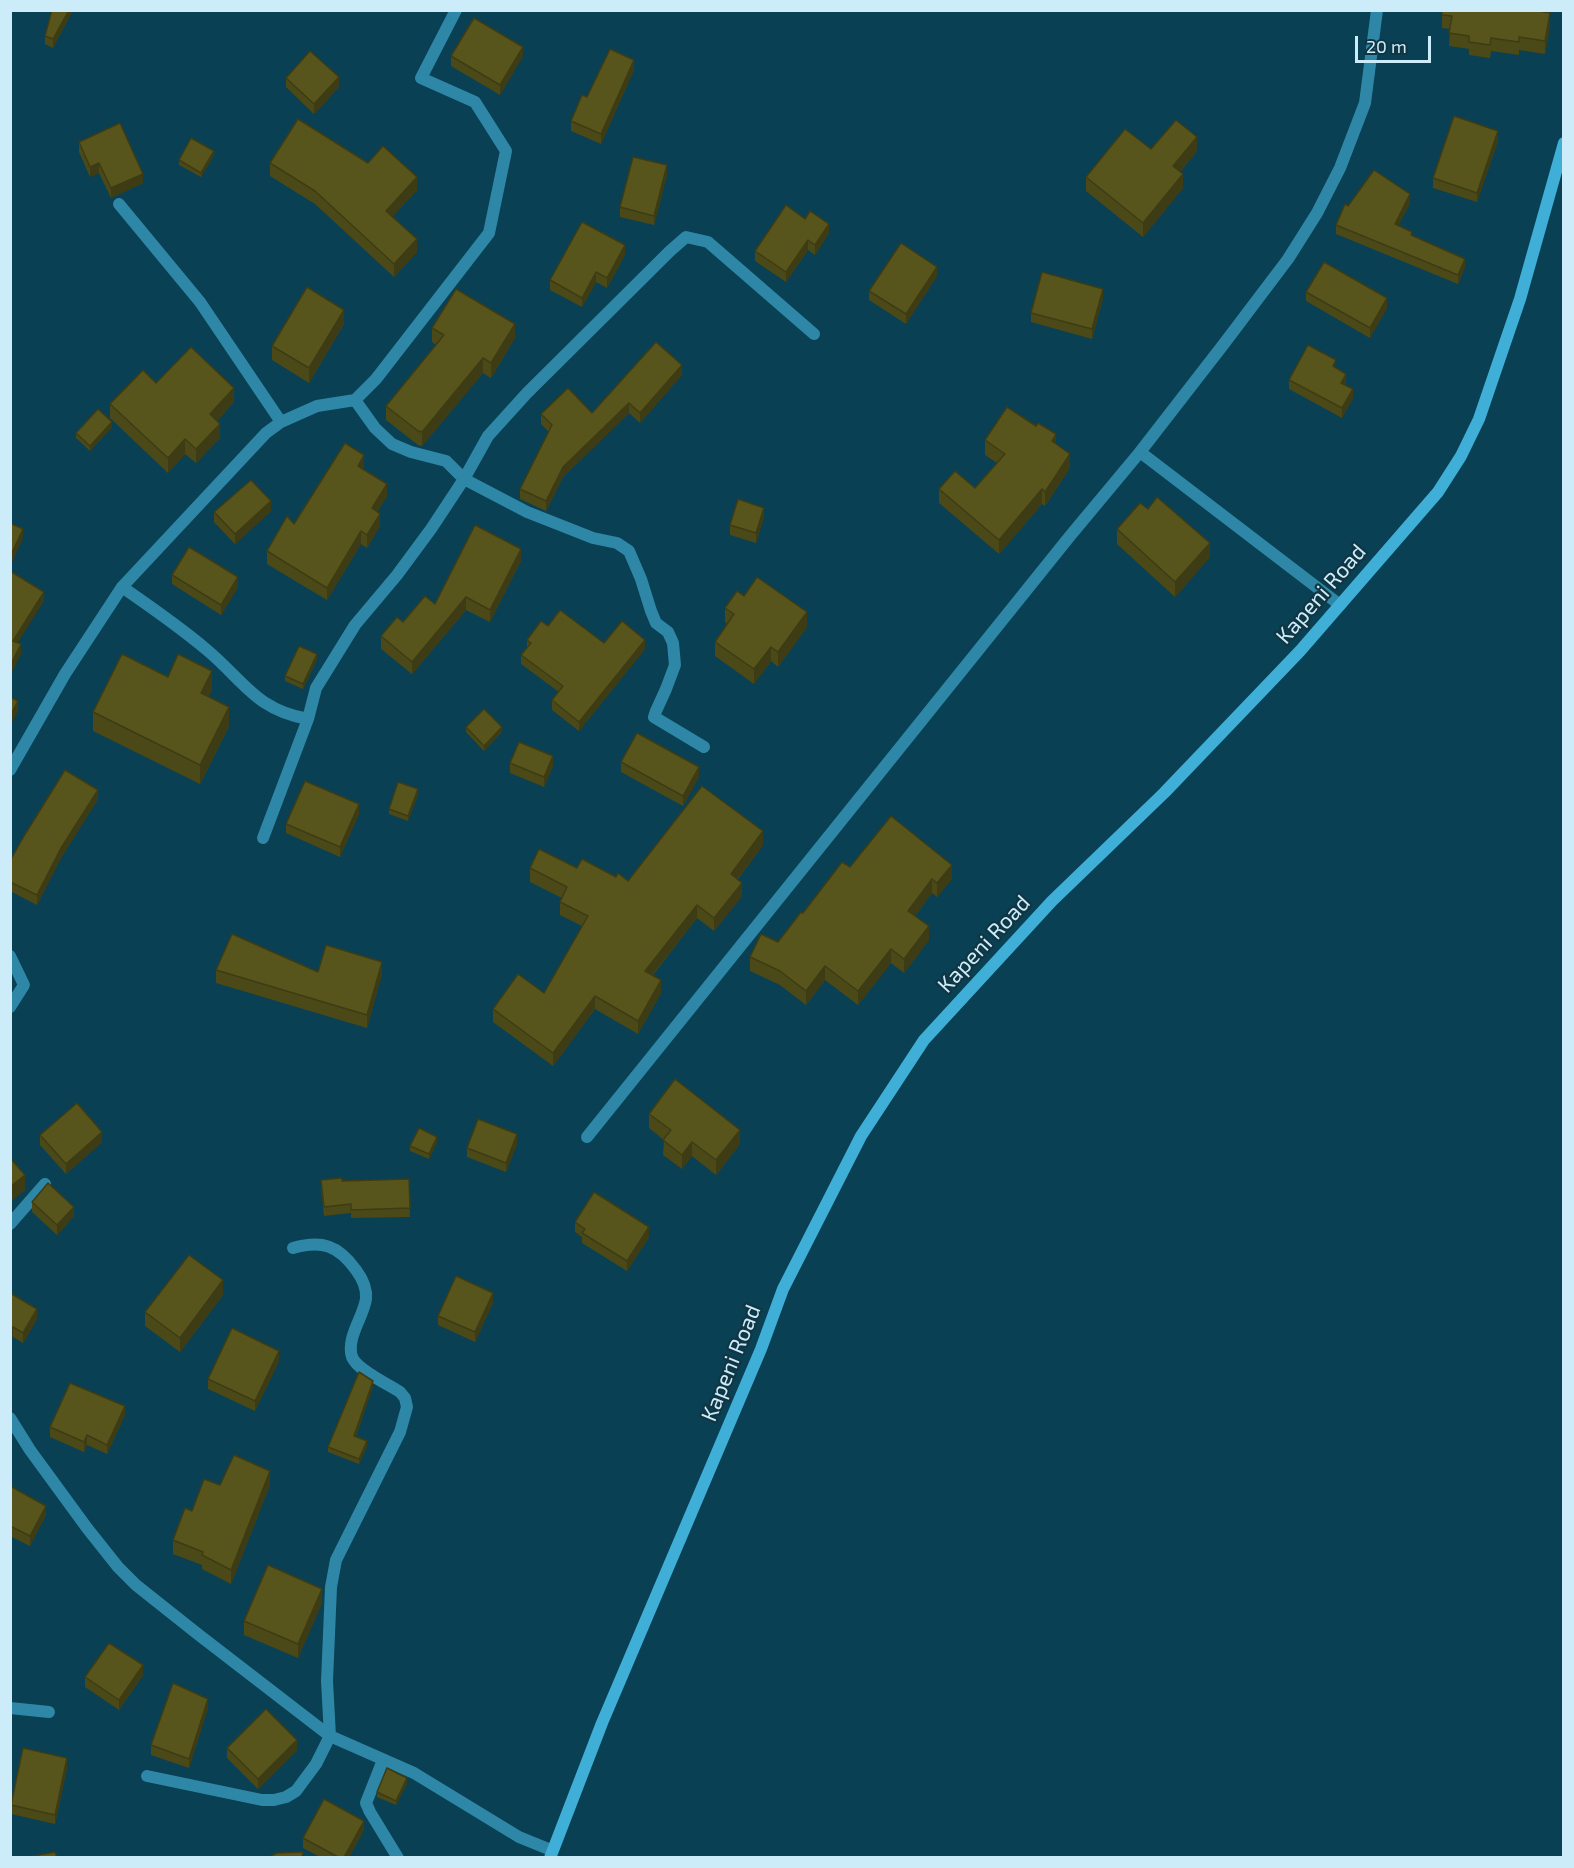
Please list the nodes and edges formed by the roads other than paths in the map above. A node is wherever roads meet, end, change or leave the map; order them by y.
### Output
1 (456, 10) edge
2 (1377, 10) edge
3 (1563, 143) edge
4 (119, 204) dead end
5 (814, 334) dead end
6 (355, 400) junction
7 (281, 422) junction
8 (1140, 452) junction
9 (464, 479) junction
10 (122, 587) junction
11 (1340, 605) junction
12 (308, 719) junction
13 (704, 747) dead end
14 (10, 770) edge
15 (263, 838) dead end
16 (10, 956) edge
17 (10, 1007) edge
18 (587, 1137) dead end
19 (45, 1184) edge
20 (10, 1224) edge
21 (293, 1248) dead end
22 (10, 1418) edge
23 (10, 1708) edge
24 (49, 1712) dead end
25 (330, 1736) junction
26 (383, 1760) junction
27 (147, 1776) dead end
28 (551, 1854) edge
29 (398, 1857) edge

1 - 6 street
2 - 8 street
3 - 11 main road, Kapeni Road
4 - 7 street
5 - 9 street
6 - 7 street
6 - 9 street
7 - 10 street
8 - 11 street
8 - 18 street
9 - 12 street
9 - 13 street
10 - 12 street
10 - 14 street
11 - 28 main road, Kapeni Road
12 - 15 street
16 - 17 street
19 - 20 street
21 - 25 street
22 - 25 street
23 - 24 street
25 - 26 street
25 - 27 street
26 - 28 street
26 - 29 street

